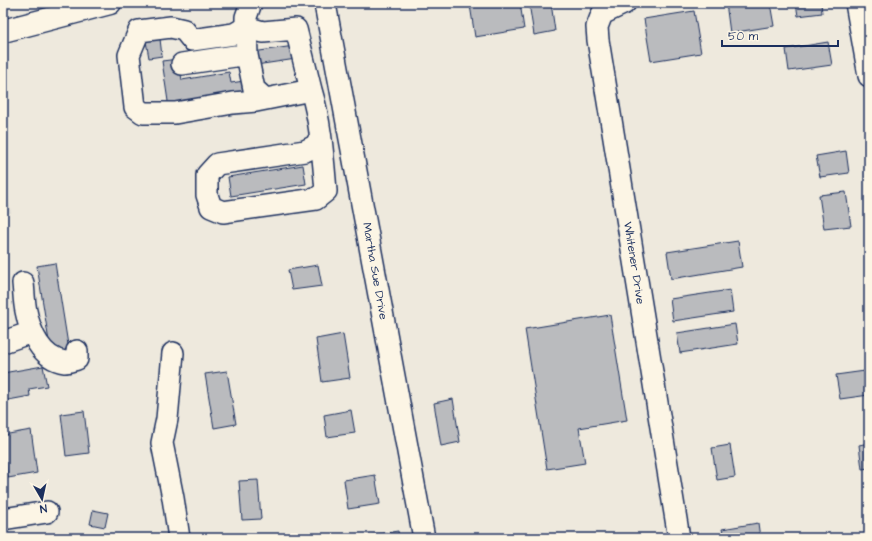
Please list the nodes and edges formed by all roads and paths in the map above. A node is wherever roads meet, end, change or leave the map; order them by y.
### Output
1 (110, 3) edge
2 (625, 3) edge
3 (856, 3) edge
4 (325, 4) edge
5 (244, 13) edge
6 (3, 31) edge
7 (247, 55) junction
8 (182, 64) dead end
9 (869, 76) edge
10 (311, 90) junction
11 (265, 99) junction
12 (320, 138) junction
13 (357, 175) junction
14 (325, 181) junction
15 (23, 283) dead end
16 (32, 332) junction
17 (3, 342) edge
18 (77, 351) dead end
19 (173, 353) dead end
20 (47, 512) dead end
21 (3, 519) edge
22 (179, 538) edge
23 (424, 538) edge
24 (679, 538) edge

1 - 6 main road
2 - 24 street, Whitener Drive
3 - 9 street
4 - 13 street, Martha Sue Drive
5 - 7 street
5 - 10 street
5 - 11 street
7 - 8 street
7 - 11 street
10 - 11 street
10 - 12 street
12 - 14 street
12 - 14 street
13 - 14 street
13 - 23 street, Martha Sue Drive
15 - 16 street
16 - 17 street
16 - 18 street
19 - 22 street
20 - 21 street

